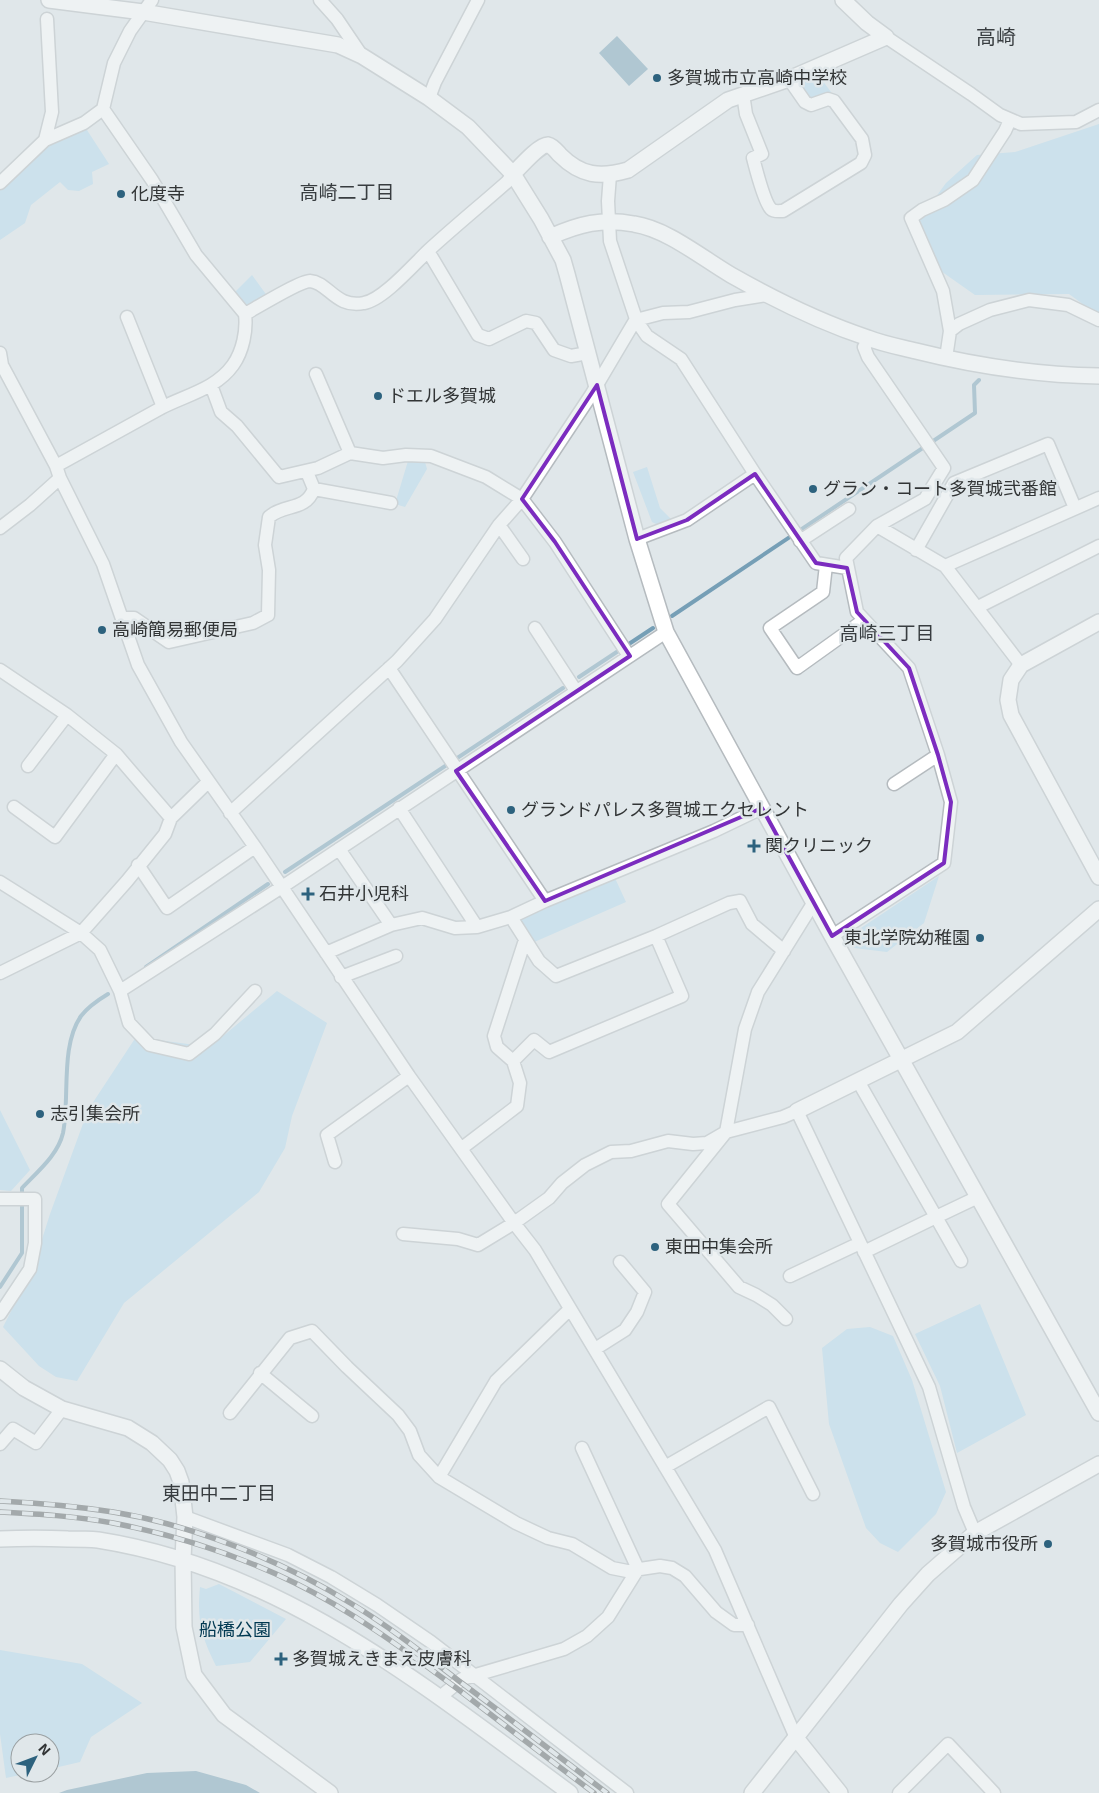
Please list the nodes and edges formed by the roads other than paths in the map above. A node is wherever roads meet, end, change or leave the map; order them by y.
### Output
1 (49, 0) edge
2 (320, 0) edge
3 (478, 0) edge
4 (843, 0) edge
5 (147, 6) edge
6 (47, 20) dead end
7 (886, 37) junction
8 (362, 56) junction
9 (789, 79) junction
10 (743, 94) junction
11 (429, 98) junction
12 (103, 109) junction
13 (1099, 110) edge
14 (1010, 120) junction
15 (45, 140) junction
16 (513, 174) junction
17 (610, 175) junction
18 (0, 183) edge
19 (610, 222) junction
20 (550, 237) junction
21 (428, 251) junction
22 (767, 295) junction
23 (245, 314) junction
24 (127, 317) dead end
25 (636, 319) junction
26 (1099, 320) edge
27 (950, 331) junction
28 (870, 339) junction
29 (0, 353) edge
30 (588, 353) junction
31 (946, 358) junction
32 (316, 374) dead end
33 (1099, 376) edge
34 (597, 384) junction
35 (211, 385) junction
36 (163, 407) junction
37 (350, 453) junction
38 (58, 472) junction
39 (307, 472) junction
40 (755, 474) junction
41 (314, 490) junction
42 (1099, 498) edge
43 (522, 499) junction
44 (391, 503) dead end
45 (1074, 508) junction
46 (849, 509) dead end
47 (499, 525) junction
48 (877, 526) junction
49 (0, 528) edge
50 (797, 536) junction
51 (637, 539) junction
52 (1099, 546) edge
53 (916, 550) junction
54 (523, 559) dead end
55 (826, 565) junction
56 (945, 566) junction
57 (847, 568) junction
58 (978, 607) junction
59 (122, 618) junction
60 (864, 620) junction
61 (1099, 622) edge
62 (535, 628) dead end
63 (666, 632) junction
64 (626, 650) junction
65 (1021, 665) junction
66 (389, 668) junction
67 (0, 670) edge
68 (576, 691) junction
69 (67, 715) junction
70 (116, 754) junction
71 (938, 755) junction
72 (28, 766) dead end
73 (453, 766) junction
74 (208, 782) junction
75 (894, 784) dead end
76 (14, 807) dead end
77 (399, 808) junction
78 (762, 808) junction
79 (230, 813) junction
80 (171, 818) junction
81 (255, 848) junction
82 (340, 849) junction
83 (138, 865) junction
84 (1099, 877) edge
85 (0, 882) edge
86 (282, 887) junction
87 (545, 901) junction
88 (814, 902) junction
89 (1099, 909) edge
90 (511, 917) junction
91 (391, 925) junction
92 (477, 927) junction
93 (81, 933) junction
94 (656, 936) junction
95 (832, 936) junction
96 (525, 940) junction
97 (784, 951) junction
98 (326, 953) junction
99 (396, 956) dead end
100 (0, 973) edge
101 (342, 977) junction
102 (120, 991) junction
103 (255, 991) dead end
104 (901, 1060) junction
105 (513, 1061) junction
106 (409, 1076) junction
107 (858, 1082) junction
108 (797, 1111) junction
109 (726, 1132) junction
110 (462, 1148) junction
111 (335, 1162) dead end
112 (978, 1196) junction
113 (0, 1199) edge
114 (936, 1217) junction
115 (514, 1223) junction
116 (403, 1234) dead end
117 (862, 1248) junction
118 (961, 1261) dead end
119 (620, 1262) dead end
120 (790, 1276) dead end
121 (570, 1309) junction
122 (0, 1314) edge
123 (786, 1319) dead end
124 (595, 1349) junction
125 (0, 1369) edge
126 (260, 1373) junction
127 (62, 1409) junction
128 (230, 1413) dead end
129 (1099, 1413) edge
130 (312, 1416) dead end
131 (0, 1444) edge
132 (582, 1448) dead end
133 (1099, 1464) edge
134 (665, 1467) junction
135 (439, 1477) junction
136 (813, 1494) dead end
137 (185, 1517) junction
138 (975, 1533) junction
139 (0, 1539) edge
140 (183, 1559) junction
141 (638, 1569) junction
142 (748, 1625) junction
143 (474, 1676) junction
144 (439, 1698) junction
145 (796, 1738) junction
146 (330, 1793) edge
147 (570, 1793) edge
148 (627, 1793) edge
149 (752, 1793) edge
150 (840, 1793) edge
151 (900, 1793) edge
152 (994, 1793) edge

1 - 5 street
2 - 8 street
3 - 11 street
4 - 7 street
5 - 8 street
5 - 12 street
6 - 15 street
7 - 9 street
7 - 14 street
8 - 11 street
9 - 10 street
9 - 10 street
10 - 17 street
11 - 16 street
12 - 15 street
12 - 23 street
13 - 14 street
14 - 27 street
15 - 18 street
16 - 17 street
16 - 20 street
16 - 21 street
17 - 19 street
19 - 20 street
19 - 22 street
19 - 25 street
20 - 30 street
21 - 23 street
21 - 30 street
22 - 25 street
22 - 28 street
23 - 35 street
24 - 36 street
25 - 34 street
25 - 40 street
26 - 27 street
27 - 31 street
28 - 31 street
28 - 48 street
29 - 38 street
30 - 34 street
31 - 33 street
32 - 37 street
34 - 43 street
34 - 51 street
35 - 36 street
35 - 39 street
36 - 38 street
37 - 39 street
37 - 43 street
38 - 49 street
38 - 59 street
39 - 41 street
40 - 50 street
40 - 51 street
41 - 44 street
41 - 59 street
42 - 45 street
43 - 47 street
43 - 64 street
45 - 53 street
45 - 56 street
46 - 50 street
47 - 54 street
47 - 66 street
48 - 53 street
48 - 57 street
50 - 55 street
51 - 63 street
52 - 58 street
53 - 56 street
55 - 57 street
55 - 60 street
56 - 58 street
57 - 60 street
58 - 65 street
59 - 74 street
60 - 71 street
61 - 65 street
62 - 68 street
63 - 64 street
63 - 78 street
64 - 68 street
65 - 84 street
66 - 73 street
66 - 79 street
67 - 69 street
68 - 73 street
69 - 70 street
69 - 72 street
70 - 76 street
70 - 80 street
71 - 75 street
71 - 95 street
73 - 77 street
73 - 87 street
74 - 79 street
74 - 80 street
77 - 82 street
77 - 92 street
78 - 87 street
78 - 88 street
79 - 81 street
80 - 83 street
81 - 83 street
81 - 86 street
82 - 86 street
82 - 91 street
83 - 93 street
85 - 93 street
86 - 98 street
86 - 102 street
87 - 90 street
88 - 95 street
88 - 97 street
89 - 104 street
90 - 92 street
90 - 96 street
91 - 92 street
91 - 98 street
93 - 100 street
93 - 102 street
94 - 96 street
94 - 97 street
94 - 105 street
95 - 104 street
96 - 105 street
97 - 109 street
98 - 101 street
99 - 101 street
101 - 106 street
102 - 103 street
104 - 107 street
104 - 112 street
105 - 110 street
106 - 110 street
106 - 111 street
107 - 108 street
107 - 114 street
108 - 109 street
108 - 117 street
109 - 115 street
109 - 123 street
110 - 115 street
112 - 114 street
112 - 129 street
113 - 122 street
114 - 117 street
114 - 118 street
115 - 116 street
115 - 121 street
117 - 120 street
117 - 138 street
119 - 124 street
121 - 124 street
121 - 135 street
124 - 134 street
125 - 127 street
126 - 128 street
126 - 130 street
126 - 135 street
127 - 131 street
127 - 137 street
132 - 141 street
133 - 138 street
134 - 136 street
134 - 142 street
135 - 141 street
137 - 140 street
137 - 143 street
138 - 145 street
139 - 140 street
140 - 144 street
140 - 146 street
141 - 142 street
141 - 143 street
142 - 145 street
143 - 144 street
143 - 148 street
144 - 147 street
145 - 149 street
145 - 150 street
151 - 152 street

